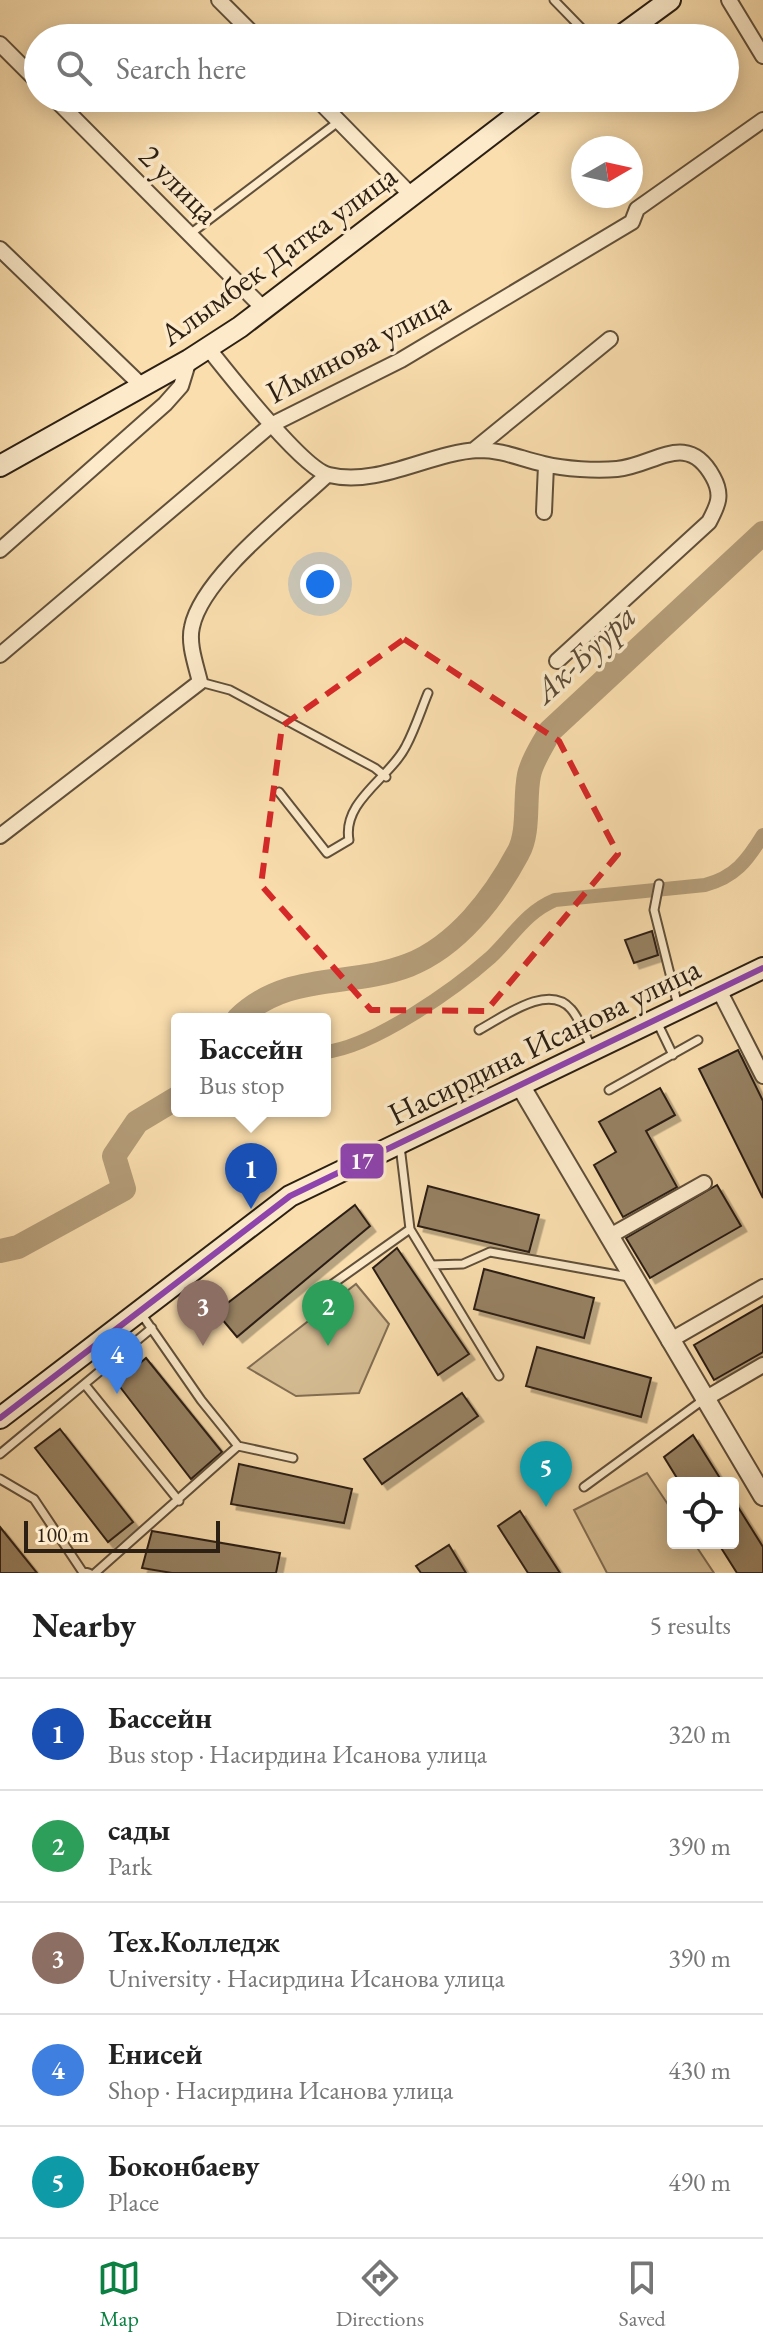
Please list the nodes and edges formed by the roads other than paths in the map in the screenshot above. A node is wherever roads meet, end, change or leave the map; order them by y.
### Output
1 (219, 0) edge
2 (554, 0) edge
3 (670, 0) edge
4 (729, 0) edge
5 (243, 24) edge
6 (577, 24) edge
7 (637, 24) edge
8 (0, 44) edge
9 (763, 56) edge
10 (24, 68) edge
11 (68, 112) edge
12 (330, 112) edge
13 (521, 112) edge
14 (763, 120) edge
15 (339, 121) junction
16 (412, 196) junction
17 (190, 234) junction
18 (0, 249) edge
19 (264, 309) junction
20 (610, 339) dead end
21 (208, 348) junction
22 (189, 360) junction
23 (142, 386) junction
24 (271, 425) junction
25 (474, 450) junction
26 (546, 465) junction
27 (0, 466) edge
28 (327, 475) junction
29 (544, 512) dead end
30 (0, 550) edge
31 (0, 655) edge
32 (557, 661) dead end
33 (200, 682) junction
34 (428, 693) dead end
35 (386, 777) junction
36 (279, 792) dead end
37 (0, 836) edge
38 (659, 884) dead end
39 (763, 968) edge
40 (719, 990) junction
41 (679, 1009) junction
42 (656, 1020) junction
43 (479, 1030) dead end
44 (698, 1040) dead end
45 (593, 1050) junction
46 (673, 1055) junction
47 (763, 1076) edge
48 (520, 1085) junction
49 (609, 1090) dead end
50 (399, 1144) junction
51 (704, 1183) dead end
52 (410, 1229) junction
53 (608, 1237) junction
54 (432, 1265) junction
55 (631, 1277) junction
56 (763, 1287) edge
57 (310, 1300) dead end
58 (139, 1310) junction
59 (152, 1328) junction
60 (669, 1341) junction
61 (763, 1365) edge
62 (499, 1376) dead end
63 (86, 1386) junction
64 (703, 1400) junction
65 (0, 1418) edge
66 (238, 1446) junction
67 (0, 1454) edge
68 (293, 1458) dead end
69 (0, 1479) edge
70 (584, 1487) dead end
71 (763, 1496) edge
72 (179, 1501) junction
73 (92, 1573) edge

1 - 5 street
2 - 6 lane
3 - 7 main road
4 - 9 street
8 - 10 street
11 - 17 street, 2 улица
12 - 15 street
13 - 16 main road, Алымбек Датка улица
14 - 24 street, Иминова улица
15 - 16 street
15 - 17 lane
16 - 19 main road, Алымбек Датка улица
17 - 19 street, 2 улица
18 - 23 street
19 - 21 main road, Алымбек Датка улица
20 - 25 street
21 - 22 main road, Алымбек Датка улица
21 - 24 street
22 - 23 main road, Алымбек Датка улица
22 - 30 street
23 - 27 main road, Алымбек Датка улица
24 - 28 street
24 - 31 street, Иминова улица
25 - 26 street
25 - 28 street
26 - 29 street
26 - 32 street
28 - 33 street
33 - 35 lane
33 - 37 street
34 - 35 lane
35 - 36 lane
38 - 41 lane
39 - 40 main road, Насирдина Исанова улица
40 - 41 main road, Насирдина Исанова улица
40 - 47 street
41 - 42 main road, Насирдина Исанова улица
42 - 45 main road, Насирдина Исанова улица
42 - 46 lane
43 - 45 lane
44 - 46 lane
45 - 48 main road, Насирдина Исанова улица
46 - 49 lane
48 - 50 main road, Насирдина Исанова улица
48 - 53 street
50 - 52 lane
50 - 58 main road, Насирдина Исанова улица
51 - 53 street
52 - 54 lane
52 - 57 lane
53 - 55 street
54 - 55 lane
54 - 62 lane
55 - 60 street
56 - 60 street
58 - 59 lane
58 - 65 main road, Насирдина Исанова улица
59 - 63 lane
59 - 66 lane
60 - 64 street
61 - 64 street
63 - 67 lane
63 - 72 lane
64 - 70 lane
64 - 71 street
66 - 68 lane
66 - 72 lane
69 - 73 lane
72 - 73 lane

